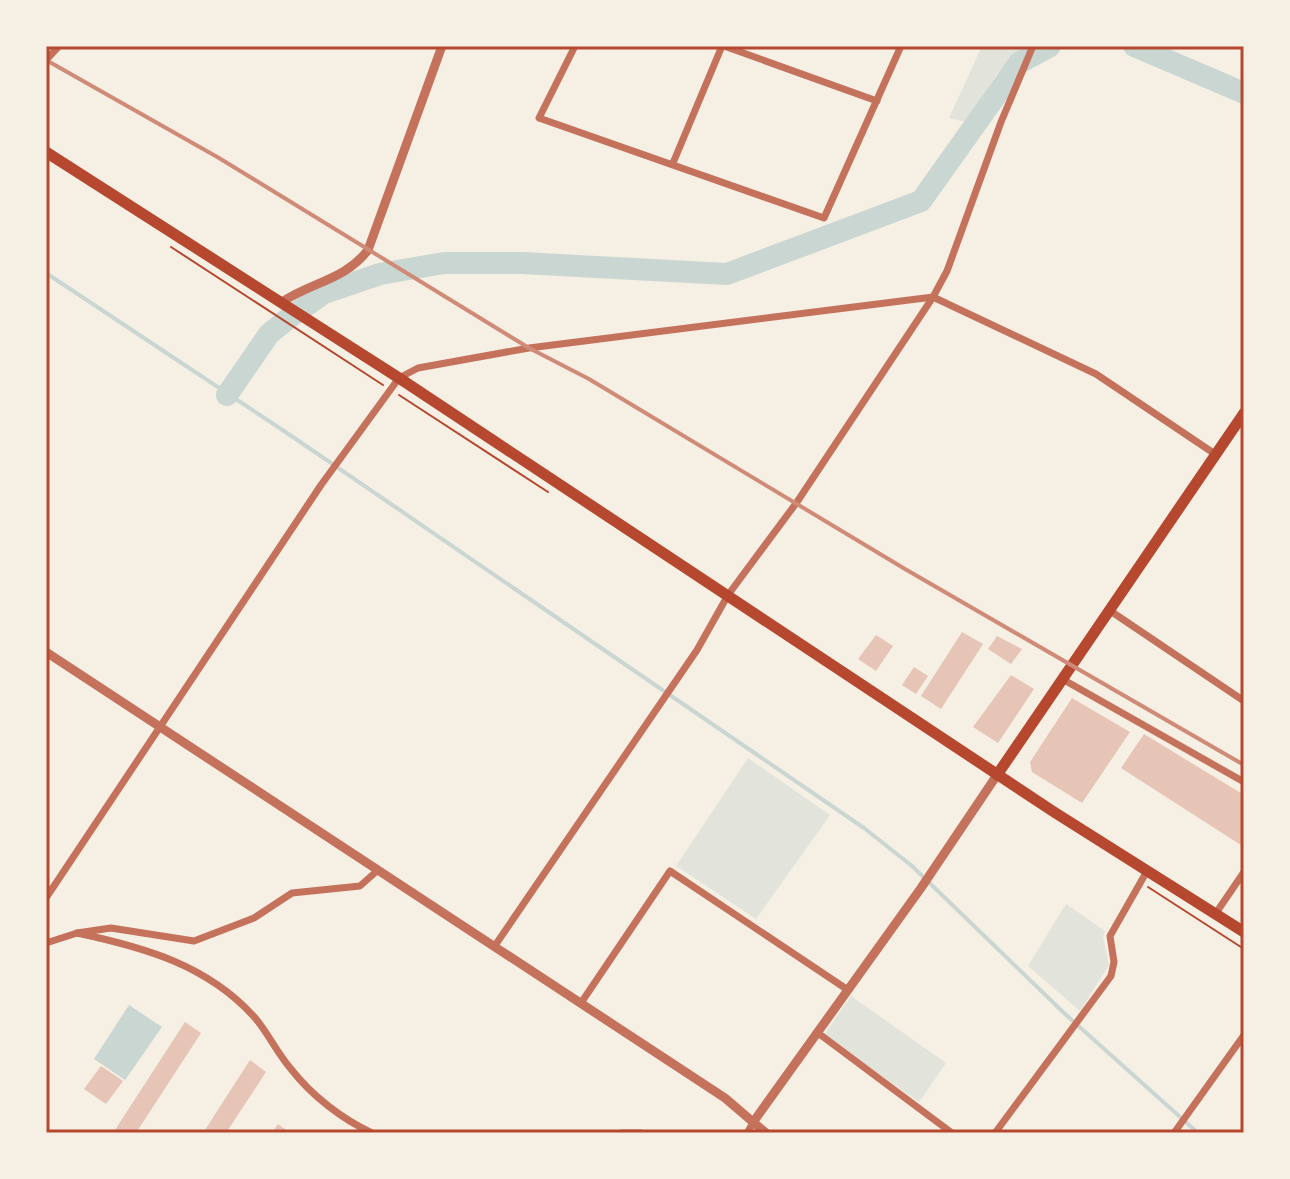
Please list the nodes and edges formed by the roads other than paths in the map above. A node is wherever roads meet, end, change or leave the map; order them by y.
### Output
1 (59, 46) edge
2 (442, 46) edge
3 (575, 46) edge
4 (723, 46) edge
5 (901, 46) edge
6 (1033, 46) edge
7 (46, 60) edge
8 (877, 101) junction
9 (46, 152) edge
10 (673, 163) junction
11 (933, 297) junction
12 (282, 302) junction
13 (399, 378) junction
14 (1244, 415) edge
15 (1215, 454) junction
16 (728, 595) junction
17 (1109, 610) junction
18 (46, 652) edge
19 (1064, 680) junction
20 (1244, 701) edge
21 (160, 725) junction
22 (997, 775) junction
23 (1244, 782) edge
24 (378, 870) junction
25 (1147, 871) junction
26 (1244, 872) edge
27 (46, 898) edge
28 (1216, 913) junction
29 (1244, 932) edge
30 (77, 933) junction
31 (46, 943) edge
32 (494, 947) junction
33 (848, 990) junction
34 (581, 1003) junction
35 (818, 1033) junction
36 (1244, 1035) edge
37 (754, 1121) junction
38 (372, 1133) edge
39 (622, 1133) edge
40 (641, 1133) edge
41 (747, 1133) edge
42 (766, 1133) edge
43 (952, 1133) edge
44 (995, 1133) edge
45 (1174, 1133) edge

1 - 7 street
2 - 12 street
3 - 10 street
4 - 8 street
4 - 10 street
5 - 8 street
6 - 11 street
8 - 10 street
9 - 12 main road
11 - 13 street
11 - 15 street
11 - 16 street
12 - 13 main road
13 - 16 main road
13 - 21 street
14 - 15 main road
15 - 17 main road
16 - 22 main road
16 - 32 street
17 - 19 main road
17 - 20 street
18 - 21 street
19 - 22 main road
19 - 23 street
21 - 24 street
21 - 27 street
22 - 25 main road
22 - 33 street
24 - 30 street
24 - 32 street
25 - 28 main road
25 - 44 street
26 - 28 street
28 - 29 main road
30 - 31 street
30 - 38 street
32 - 34 street
33 - 34 street
33 - 35 street
34 - 37 street
35 - 37 street
35 - 43 street
36 - 45 street
37 - 41 street
37 - 42 street
39 - 40 street

